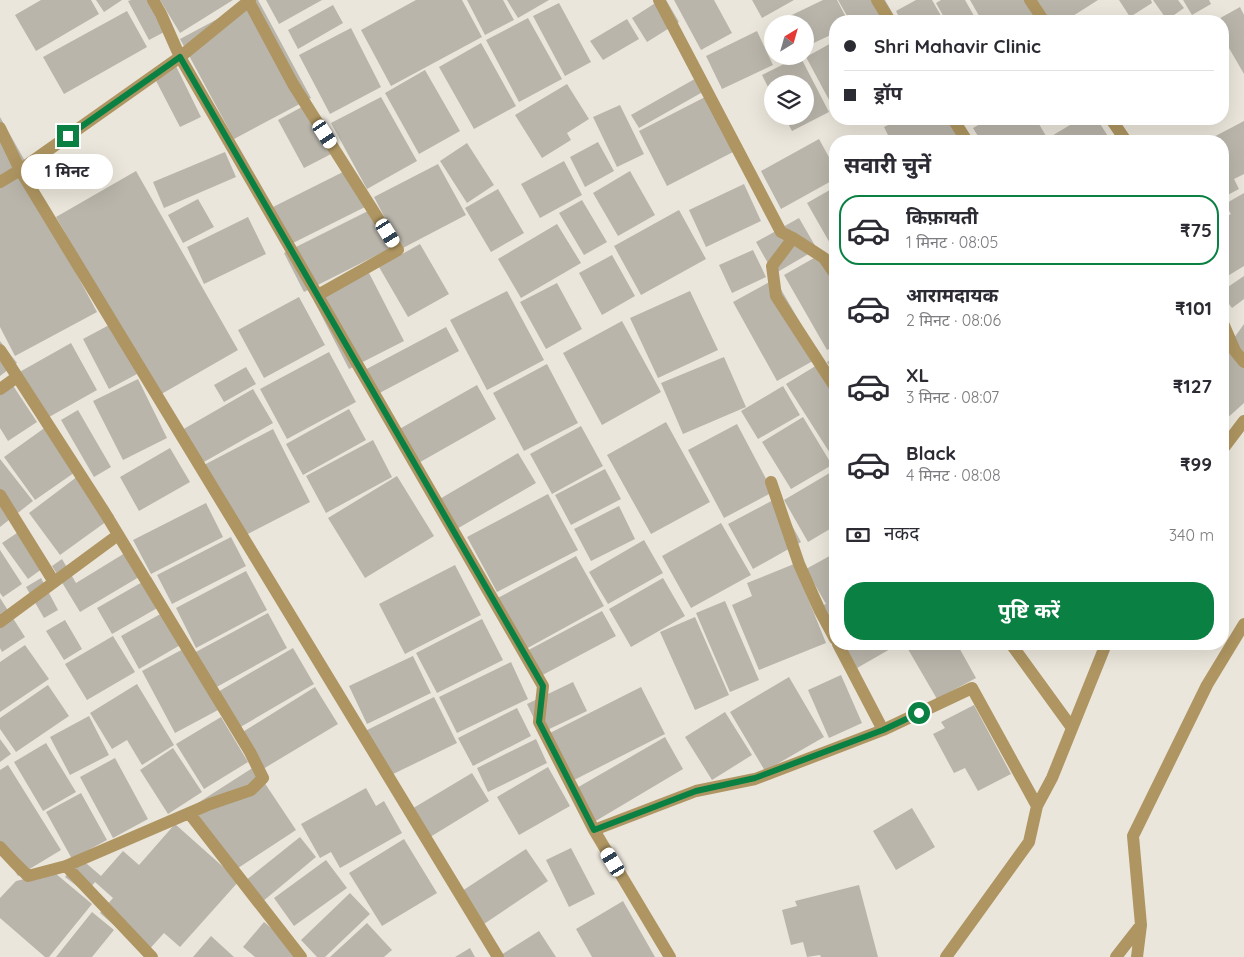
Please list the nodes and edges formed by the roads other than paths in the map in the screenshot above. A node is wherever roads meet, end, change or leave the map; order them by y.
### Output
1 (153, 0) edge
2 (249, 0) edge
3 (659, 0) edge
4 (876, 0) edge
5 (1030, 0) edge
6 (886, 15) edge
7 (1040, 15) edge
8 (180, 57) junction
9 (0, 128) edge
10 (20, 170) junction
11 (0, 182) edge
12 (793, 238) junction
13 (829, 265) edge
14 (318, 295) junction
15 (1229, 338) edge
16 (0, 350) edge
17 (1244, 362) edge
18 (17, 377) junction
19 (829, 378) edge
20 (0, 389) edge
21 (1244, 421) edge
22 (1229, 441) edge
23 (770, 482) dead end
24 (0, 495) edge
25 (118, 535) junction
26 (54, 582) junction
27 (0, 622) edge
28 (1244, 624) edge
29 (829, 628) edge
30 (1229, 649) edge
31 (841, 650) edge
32 (1015, 650) edge
33 (1104, 650) edge
34 (1228, 650) edge
35 (1072, 728) junction
36 (883, 730) junction
37 (1037, 806) junction
38 (189, 813) junction
39 (594, 830) junction
40 (0, 847) edge
41 (66, 866) junction
42 (1141, 925) junction
43 (152, 957) edge
44 (301, 957) edge
45 (498, 957) edge
46 (670, 957) edge
47 (946, 957) edge
48 (1116, 957) edge
49 (1137, 957) edge

1 - 8 street
2 - 8 street
2 - 14 street
3 - 12 street
4 - 6 street
5 - 7 street
8 - 10 street
8 - 14 street
9 - 10 street
10 - 11 street
10 - 45 street
12 - 13 street
12 - 19 street
14 - 39 street
15 - 17 street
16 - 18 street
18 - 20 street
18 - 25 street
21 - 22 street
23 - 29 street
24 - 26 street
25 - 26 street
25 - 38 street
26 - 27 street
28 - 30 street
31 - 36 street
32 - 35 street
33 - 35 street
34 - 42 street
35 - 37 street
36 - 37 street
36 - 39 street
37 - 47 street
38 - 41 street
38 - 44 street
39 - 46 street
40 - 41 street
41 - 43 street
42 - 48 street
42 - 49 street

